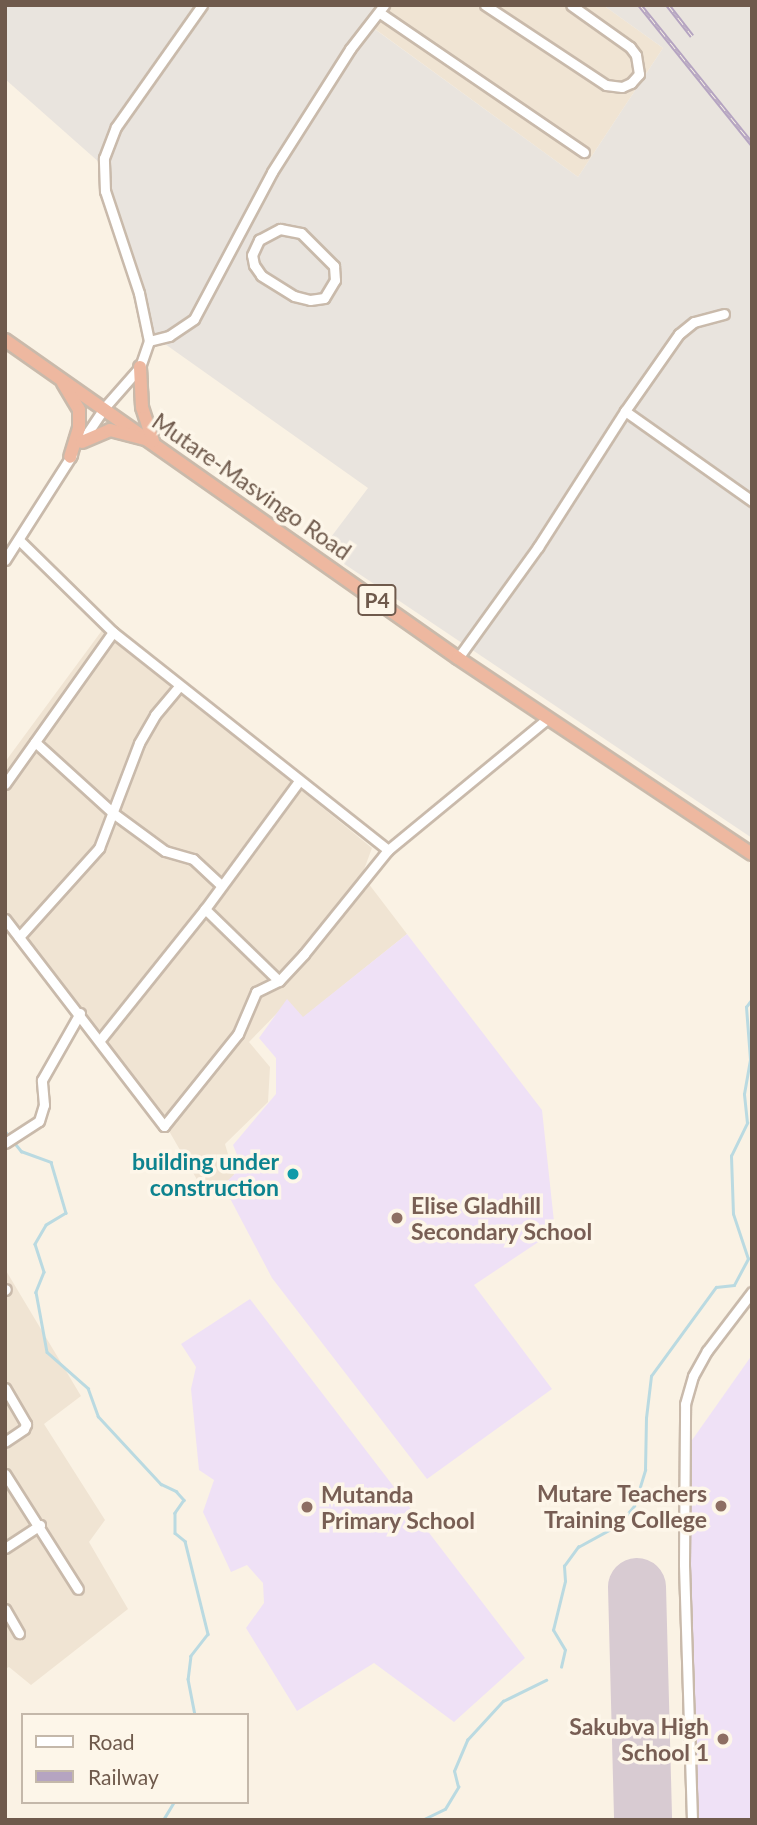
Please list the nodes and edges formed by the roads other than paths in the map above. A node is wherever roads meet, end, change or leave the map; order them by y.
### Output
1 (202, 5) edge
2 (485, 5) edge
3 (571, 5) edge
4 (382, 9) edge
5 (584, 152) dead end
6 (333, 285) joint
7 (724, 314) dead end
8 (5, 340) edge
9 (149, 341) junction
10 (140, 367) junction
11 (59, 377) junction
12 (104, 408) junction
13 (625, 411) junction
14 (153, 441) junction
15 (82, 442) junction
16 (70, 457) junction
17 (752, 501) edge
18 (19, 540) junction
19 (5, 560) edge
20 (113, 632) junction
21 (458, 657) junction
22 (179, 685) junction
23 (548, 718) junction
24 (35, 743) junction
25 (299, 780) junction
26 (5, 784) edge
27 (113, 813) junction
28 (388, 850) junction
29 (752, 854) edge
30 (221, 885) junction
31 (205, 909) junction
32 (5, 919) edge
33 (19, 937) junction
34 (279, 981) junction
35 (80, 1013) junction
36 (100, 1040) junction
37 (8, 1142) edge
38 (752, 1292) edge
39 (5, 1388) edge
40 (5, 1442) edge
41 (5, 1474) edge
42 (40, 1525) junction
43 (5, 1548) edge
44 (78, 1589) dead end
45 (5, 1609) edge
46 (19, 1633) dead end
47 (692, 1820) edge

1 - 9 street
2 - 3 street
4 - 5 street
4 - 9 street
6 - 6 street
7 - 13 street
8 - 11 highway, Mutare-Masvingo Road / P4
9 - 10 street
10 - 12 street
10 - 14 highway
11 - 12 highway, Mutare-Masvingo Road / P4
11 - 16 highway
12 - 14 highway, Mutare-Masvingo Road / P4
12 - 15 street
13 - 17 street
13 - 21 street
14 - 15 highway
14 - 21 highway, Mutare-Masvingo Road / P4
15 - 16 street
16 - 18 street
18 - 19 street
18 - 20 street
20 - 22 street
20 - 24 street
21 - 23 highway, Mutare-Masvingo Road / P4
22 - 25 street
22 - 27 street
23 - 28 street
23 - 29 highway, Mutare-Masvingo Road / P4
24 - 26 street
24 - 27 street
25 - 28 street
25 - 30 street
27 - 30 street
27 - 33 street
28 - 34 street
30 - 31 street
31 - 34 street
31 - 36 street
32 - 33 street
33 - 35 street
34 - 36 street
35 - 36 street
35 - 37 street
38 - 47 street
39 - 40 street
41 - 42 street
42 - 43 street
42 - 44 street
45 - 46 street

